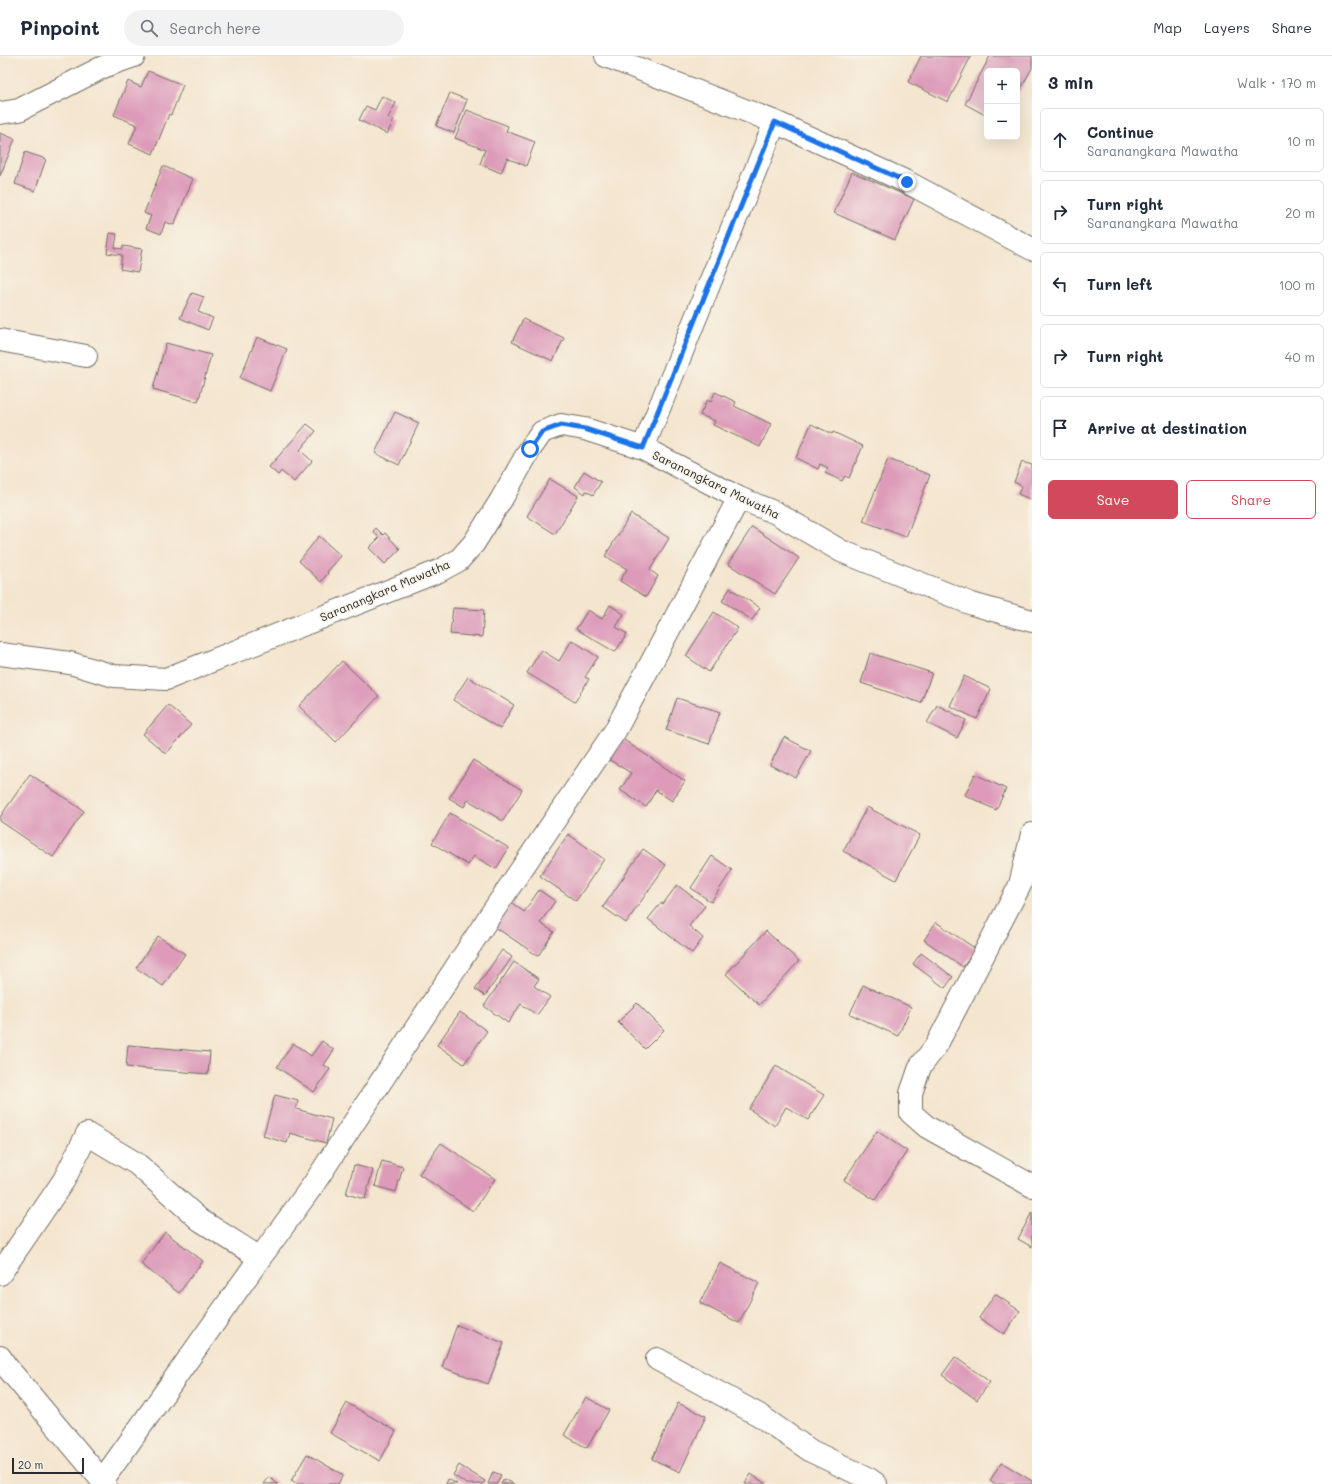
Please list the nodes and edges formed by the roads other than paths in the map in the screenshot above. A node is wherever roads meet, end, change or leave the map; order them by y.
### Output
1 (134, 56) edge
2 (606, 56) edge
3 (0, 113) edge
4 (775, 122) junction
5 (1032, 249) edge
6 (0, 340) edge
7 (86, 356) dead end
8 (643, 448) junction
9 (739, 498) junction
10 (1032, 621) edge
11 (0, 654) edge
12 (1032, 834) edge
13 (1032, 1186) edge
14 (260, 1258) junction
15 (0, 1274) edge
16 (0, 1357) edge
17 (657, 1359) dead end
18 (104, 1482) edge
19 (876, 1484) edge

1 - 3 street
2 - 4 street
4 - 5 street
4 - 8 street
6 - 7 street
8 - 9 street, Saranangkara Mawatha
8 - 11 street, Saranangkara Mawatha
9 - 10 street, Saranangkara Mawatha
9 - 14 street
12 - 13 street
14 - 15 street
14 - 18 street
16 - 18 street
17 - 19 street

